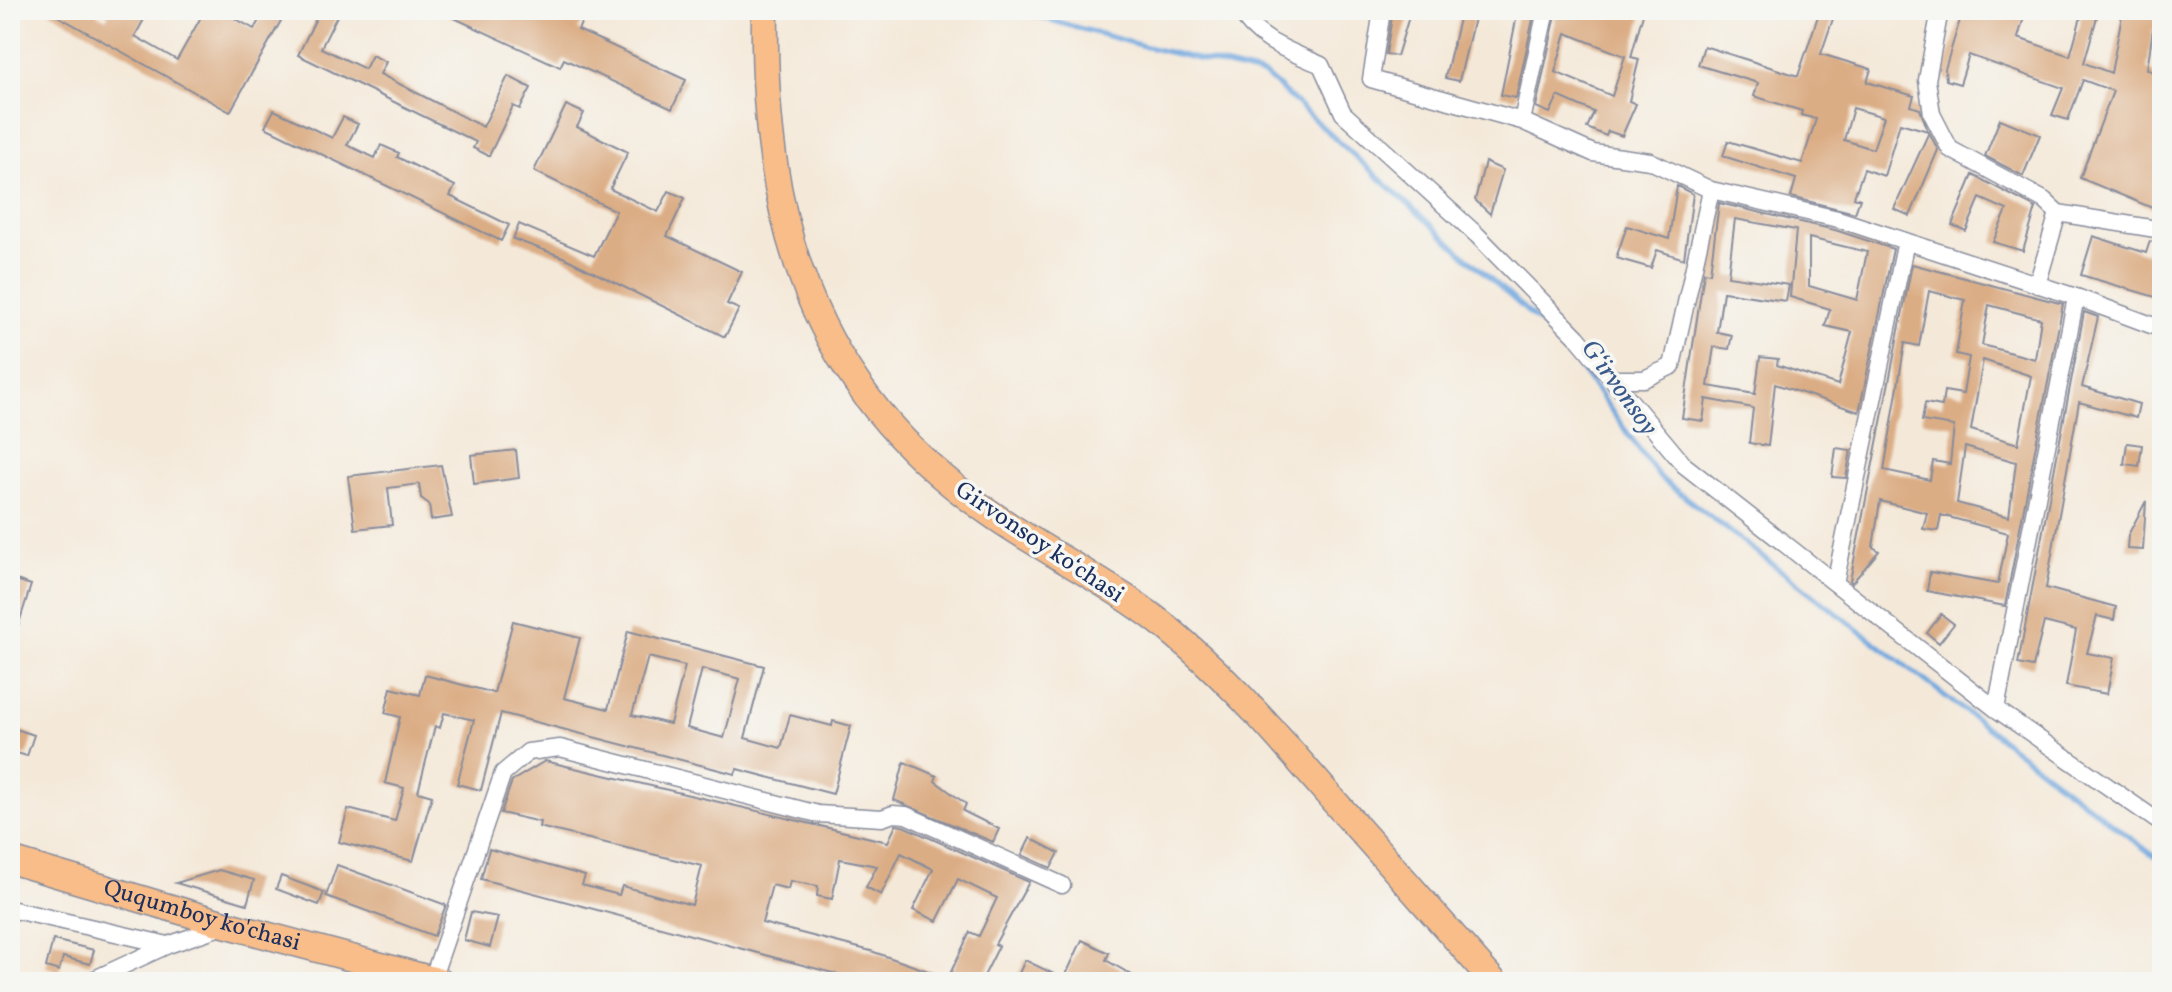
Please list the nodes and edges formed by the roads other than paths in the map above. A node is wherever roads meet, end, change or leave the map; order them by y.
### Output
1 (765, 10) edge
2 (1240, 10) edge
3 (1546, 10) edge
4 (1939, 10) edge
5 (1382, 11) edge
6 (1522, 121) junction
7 (1711, 190) junction
8 (2058, 213) junction
9 (2162, 230) edge
10 (1906, 241) junction
11 (2037, 285) junction
12 (2076, 297) junction
13 (2162, 329) edge
14 (1612, 379) junction
15 (1835, 583) junction
16 (1996, 709) junction
17 (2162, 822) edge
18 (10, 860) edge
19 (1062, 885) dead end
20 (10, 909) edge
21 (228, 925) junction
22 (168, 945) junction
23 (436, 981) edge
24 (88, 982) edge
25 (1494, 982) edge

1 - 25 main road, Girvonsoy koʻchasi
2 - 14 street
3 - 6 street
4 - 8 street
5 - 6 street
6 - 7 street
7 - 10 street
7 - 14 street
8 - 9 street
8 - 11 street
10 - 11 street
10 - 15 street
11 - 12 street
12 - 13 street
12 - 16 street
14 - 15 street
15 - 16 street
16 - 17 street
18 - 21 main road, Ququmboy ko'chasi
19 - 23 street
20 - 22 street
21 - 22 street
21 - 23 main road, Ququmboy ko'chasi
22 - 24 street

